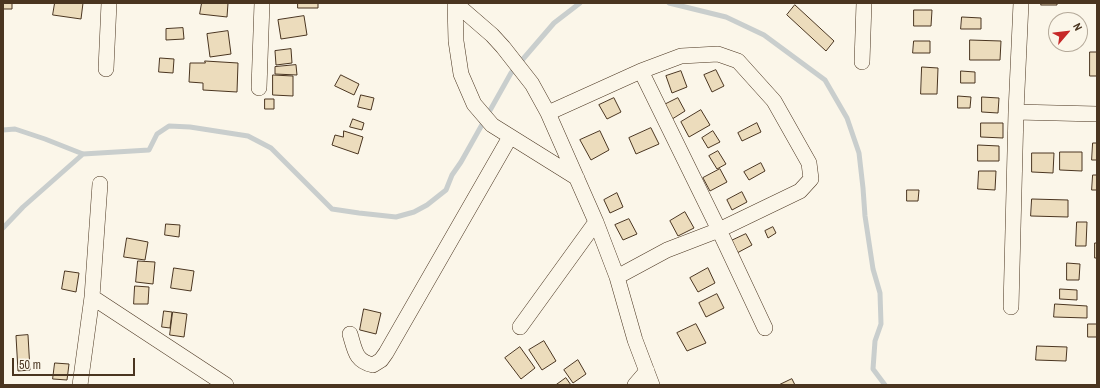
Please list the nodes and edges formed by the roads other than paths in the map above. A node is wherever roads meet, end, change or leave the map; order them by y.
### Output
1 (109, 3) edge
2 (262, 3) edge
3 (455, 3) edge
4 (864, 3) edge
5 (1021, 3) edge
6 (862, 62) dead end
7 (106, 69) dead end
8 (641, 71) junction
9 (259, 88) dead end
10 (548, 112) junction
11 (1016, 112) junction
12 (1097, 114) edge
13 (510, 137) junction
14 (577, 178) junction
15 (100, 184) dead end
16 (596, 222) junction
17 (719, 230) junction
18 (617, 277) junction
19 (92, 297) junction
20 (1011, 307) dead end
21 (520, 328) dead end
22 (765, 328) dead end
23 (350, 334) dead end
24 (649, 378) edge
25 (80, 385) edge
26 (226, 385) edge
27 (635, 385) edge

1 - 7 street
2 - 9 street
3 - 10 street
3 - 13 street
4 - 6 street
5 - 11 street
8 - 10 street
8 - 17 street
8 - 17 street
10 - 14 street
11 - 12 street
11 - 20 street
13 - 14 street
13 - 23 street
14 - 16 street
15 - 19 street
16 - 18 street
16 - 21 street
17 - 18 street
17 - 22 street
18 - 24 street
19 - 25 street
19 - 26 street
24 - 27 street

